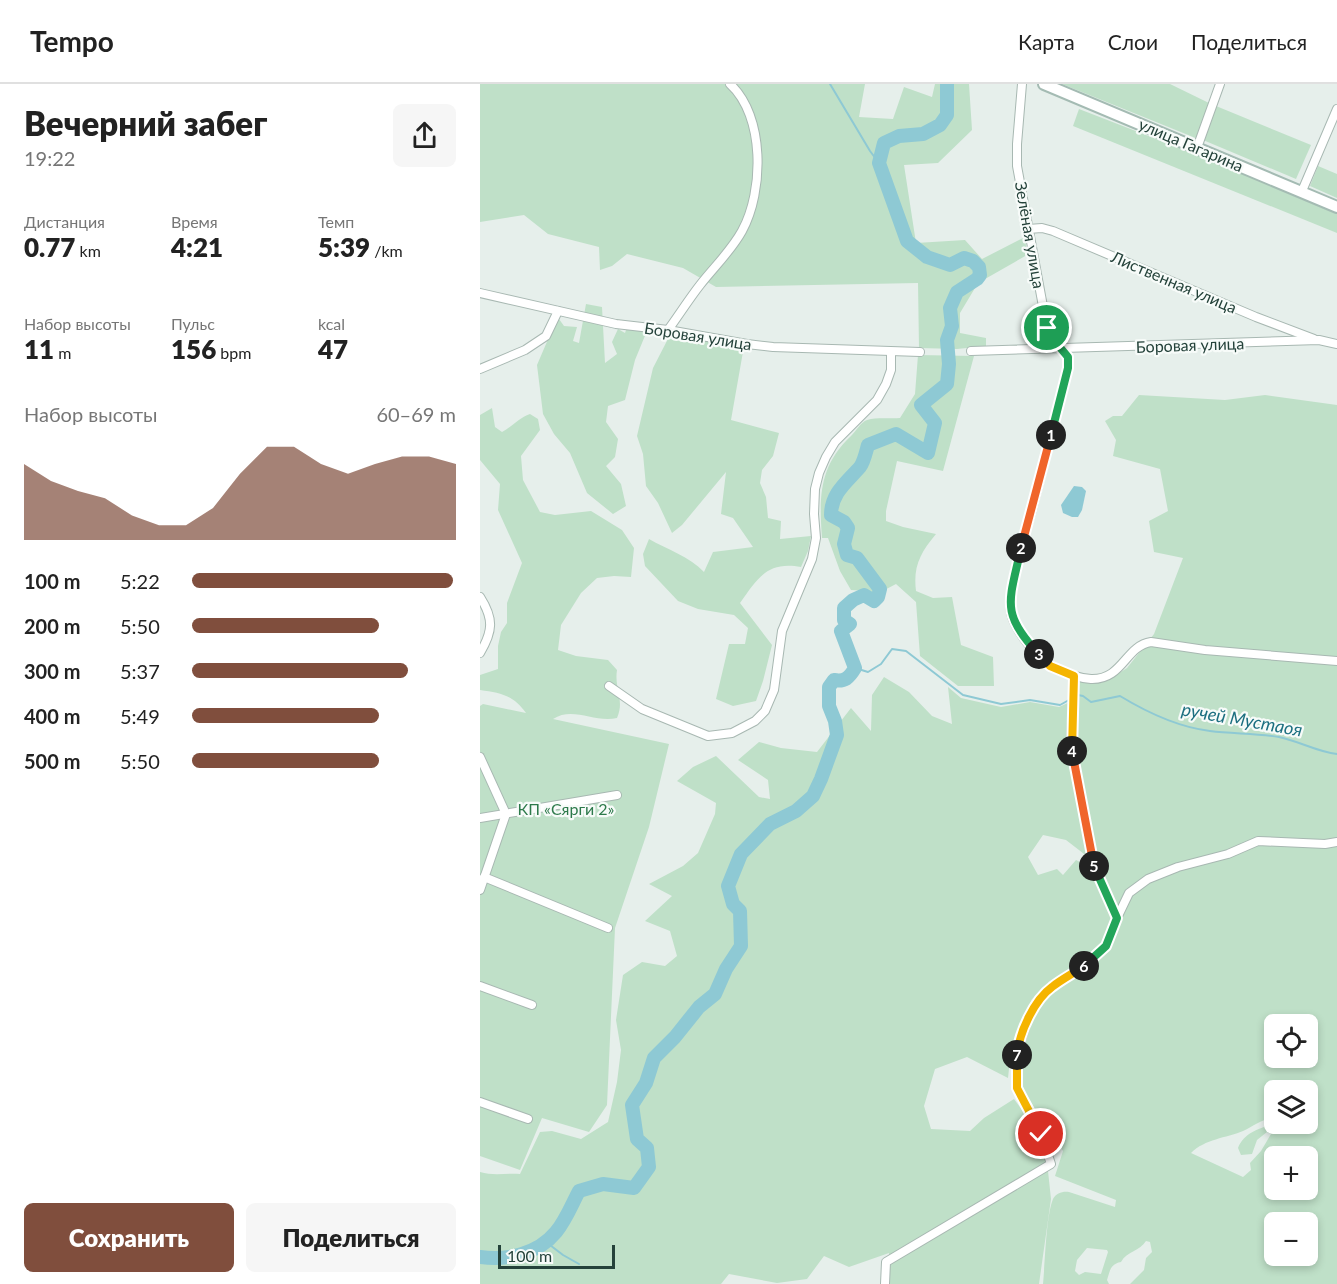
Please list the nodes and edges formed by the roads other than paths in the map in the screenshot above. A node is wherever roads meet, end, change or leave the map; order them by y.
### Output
1 (730, 84) edge
2 (1022, 84) edge
3 (1044, 84) edge
4 (1220, 84) edge
5 (1337, 109) edge
6 (1197, 148) junction
7 (1302, 191) junction
8 (1337, 207) edge
9 (1028, 229) junction
10 (480, 293) edge
11 (558, 311) junction
12 (668, 330) junction
13 (1319, 340) junction
14 (1337, 344) edge
15 (1062, 349) junction
16 (971, 351) dead end
17 (920, 352) dead end
18 (891, 353) junction
19 (480, 369) edge
20 (480, 597) edge
21 (492, 625) junction
22 (480, 641) edge
23 (480, 653) edge
24 (1337, 661) edge
25 (1074, 676) junction
26 (609, 686) dead end
27 (480, 757) edge
28 (617, 795) dead end
29 (506, 814) junction
30 (480, 818) edge
31 (1337, 842) edge
32 (484, 877) junction
33 (480, 890) edge
34 (1117, 918) junction
35 (608, 928) dead end
36 (480, 986) edge
37 (532, 1005) dead end
38 (480, 1102) edge
39 (528, 1119) dead end
40 (885, 1284) edge

1 - 12 street
2 - 9 street, Зелёная улица
3 - 6 main road, улица Гагарина
4 - 6 street
5 - 7 street
6 - 7 main road, улица Гагарина
7 - 8 main road, улица Гагарина
9 - 13 street, Лиственная улица
9 - 15 street, Зелёная улица
10 - 11 street, Боровая улица
11 - 12 street, Боровая улица
11 - 19 street
12 - 18 street, Боровая улица
13 - 14 street, Боровая улица
13 - 15 street, Боровая улица
15 - 16 street, Боровая улица
15 - 25 street, Зелёная улица
17 - 18 street, Боровая улица
18 - 26 street
20 - 21 street
21 - 22 street
21 - 23 street
24 - 25 street, Зелёная улица
25 - 34 street
27 - 29 street
28 - 29 street
29 - 30 street
29 - 32 street
31 - 34 street
32 - 33 street
32 - 35 street
34 - 40 street
36 - 37 street
38 - 39 street

